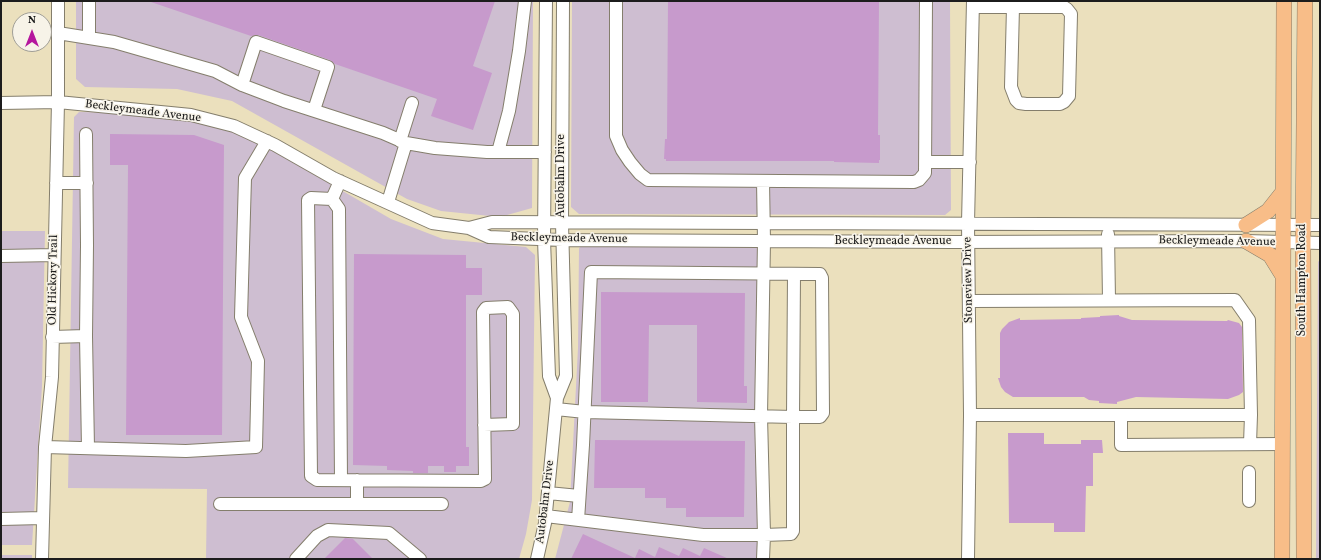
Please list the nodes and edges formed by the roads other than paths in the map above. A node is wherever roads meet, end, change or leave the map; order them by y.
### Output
1 (58, 1) edge
2 (89, 1) edge
3 (525, 1) edge
4 (546, 1) edge
5 (563, 1) edge
6 (616, 1) edge
7 (926, 1) edge
8 (1284, 1) edge
9 (1305, 1) edge
10 (973, 4) edge
11 (1013, 7) junction
12 (58, 33) junction
13 (89, 38) junction
14 (242, 85) junction
15 (58, 102) junction
16 (1, 103) edge
17 (412, 103) dead end
18 (314, 110) junction
19 (86, 134) dead end
20 (267, 141) junction
21 (403, 142) junction
22 (498, 152) junction
23 (545, 152) junction
24 (925, 162) junction
25 (970, 162) junction
26 (764, 180) junction
27 (340, 181) junction
28 (56, 183) junction
29 (87, 183) junction
30 (1283, 192) junction
31 (332, 199) junction
32 (388, 202) junction
33 (544, 223) junction
34 (562, 223) junction
35 (764, 223) junction
36 (968, 224) junction
37 (1108, 224) junction
38 (1246, 225) junction
39 (1283, 225) junction
40 (1320, 225) edge
41 (1303, 226) junction
42 (469, 228) junction
43 (544, 240) junction
44 (563, 240) junction
45 (764, 241) junction
46 (1246, 241) junction
47 (968, 242) junction
48 (1108, 242) junction
49 (1283, 243) junction
50 (1303, 243) junction
51 (1320, 243) edge
52 (54, 255) junction
53 (1, 256) edge
54 (764, 273) junction
55 (794, 274) junction
56 (1283, 276) junction
57 (1110, 300) junction
58 (970, 301) junction
59 (86, 336) junction
60 (52, 337) junction
61 (557, 404) junction
62 (585, 412) junction
63 (970, 415) junction
64 (1251, 415) junction
65 (760, 416) junction
66 (1121, 416) junction
67 (793, 417) junction
68 (484, 425) junction
69 (1250, 444) junction
70 (1283, 444) junction
71 (45, 447) junction
72 (88, 448) junction
73 (1249, 472) dead end
74 (341, 480) junction
75 (357, 480) junction
76 (548, 493) junction
77 (579, 496) junction
78 (1249, 501) dead end
79 (220, 504) dead end
80 (357, 504) junction
81 (442, 504) dead end
82 (546, 516) junction
83 (42, 518) junction
84 (1, 519) edge
85 (578, 520) junction
86 (764, 535) junction
87 (42, 559) edge
88 (296, 559) edge
89 (420, 559) edge
90 (538, 559) edge
91 (763, 559) edge
92 (968, 559) edge
93 (1282, 559) edge
94 (1304, 559) edge

1 - 12 street, Old Hickory Trail
2 - 13 street
3 - 22 street
4 - 23 street, Autobahn Drive
5 - 34 street, Autobahn Drive
6 - 26 street
7 - 24 street
8 - 30 main road, South Hampton Road
9 - 41 main road, South Hampton Road
10 - 11 street
10 - 25 street, Stoneview Drive
11 - 11 street
12 - 13 street
12 - 15 street, Old Hickory Trail
13 - 14 street
14 - 18 street
14 - 18 street
15 - 16 street, Beckleymeade Avenue
15 - 20 street, Beckleymeade Avenue
15 - 28 street, Old Hickory Trail
17 - 21 street
18 - 21 street
19 - 29 street
20 - 27 street, Beckleymeade Avenue
20 - 72 street
21 - 22 street
21 - 32 street
22 - 23 street
23 - 33 street, Autobahn Drive
24 - 25 street
24 - 26 street
25 - 36 street, Stoneview Drive
26 - 35 street
27 - 31 street
27 - 32 street, Beckleymeade Avenue
28 - 29 street
28 - 52 street, Old Hickory Trail
29 - 59 street
30 - 38 main road
30 - 39 main road, South Hampton Road
31 - 74 street
31 - 74 street
32 - 42 street, Beckleymeade Avenue
33 - 34 street, Beckleymeade Avenue
33 - 42 street, Beckleymeade Avenue
33 - 43 street, Autobahn Drive
34 - 35 street, Beckleymeade Avenue
34 - 44 street, Autobahn Drive
35 - 36 street, Beckleymeade Avenue
35 - 45 street
36 - 37 street, Beckleymeade Avenue
36 - 47 street, Stoneview Drive
37 - 38 street, Beckleymeade Avenue
37 - 48 street
38 - 39 street, Beckleymeade Avenue
39 - 41 street, Beckleymeade Avenue
39 - 49 main road, South Hampton Road
40 - 41 street, Beckleymeade Avenue
41 - 50 main road, South Hampton Road
42 - 43 street, Beckleymeade Avenue
43 - 44 street, Beckleymeade Avenue
43 - 61 street, Autobahn Drive
44 - 45 street, Beckleymeade Avenue
44 - 61 street, Autobahn Drive
45 - 47 street, Beckleymeade Avenue
45 - 54 street
46 - 48 street, Beckleymeade Avenue
46 - 49 street, Beckleymeade Avenue
46 - 56 main road
47 - 48 street, Beckleymeade Avenue
47 - 58 street, Stoneview Drive
48 - 57 street
49 - 50 street, Beckleymeade Avenue
49 - 56 main road, South Hampton Road
50 - 51 street, Beckleymeade Avenue
50 - 94 main road, South Hampton Road
52 - 53 street
52 - 60 street, Old Hickory Trail
54 - 55 street
54 - 62 street
54 - 65 street
55 - 67 street
55 - 67 street
56 - 70 main road, South Hampton Road
57 - 58 street
57 - 64 street
58 - 63 street, Stoneview Drive
59 - 60 street
59 - 72 street
60 - 71 street, Old Hickory Trail
61 - 62 street
61 - 76 street, Autobahn Drive
62 - 65 street
62 - 77 street
63 - 66 street
63 - 92 street, Stoneview Drive
64 - 66 street
64 - 69 street
65 - 67 street
65 - 86 street
66 - 69 street
67 - 86 street
68 - 68 street
68 - 75 street
69 - 70 street
70 - 93 main road, South Hampton Road
71 - 72 street
71 - 83 street, Old Hickory Trail
73 - 78 street
74 - 75 street
75 - 80 street
76 - 77 street
76 - 82 street, Autobahn Drive
77 - 85 street
79 - 80 street
80 - 81 street
82 - 85 street
82 - 90 street, Autobahn Drive
83 - 84 street
83 - 87 street, Old Hickory Trail
85 - 86 street
86 - 91 street
88 - 89 street

